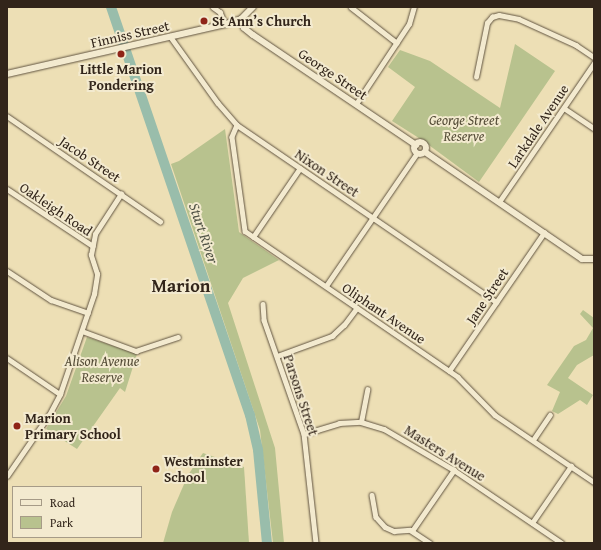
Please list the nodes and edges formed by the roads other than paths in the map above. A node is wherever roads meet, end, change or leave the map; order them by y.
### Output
1 (213, 7) edge
2 (253, 7) edge
3 (350, 7) edge
4 (414, 7) edge
5 (241, 19) junction
6 (225, 24) junction
7 (170, 36) junction
8 (397, 42) junction
9 (594, 57) edge
10 (594, 63) edge
11 (7, 74) edge
12 (476, 78) dead end
13 (356, 104) junction
14 (564, 108) junction
15 (7, 116) edge
16 (237, 125) junction
17 (594, 128) edge
18 (416, 145) junction
19 (425, 152) junction
20 (417, 153) junction
21 (300, 168) junction
22 (7, 189) edge
23 (121, 194) junction
24 (499, 202) junction
25 (373, 218) junction
26 (160, 221) dead end
27 (544, 233) junction
28 (253, 237) junction
29 (93, 246) junction
30 (592, 260) edge
31 (7, 270) edge
32 (326, 286) junction
33 (496, 302) junction
34 (263, 304) dead end
35 (357, 308) junction
36 (88, 313) junction
37 (82, 331) junction
38 (178, 337) dead end
39 (277, 356) junction
40 (7, 358) edge
41 (449, 371) junction
42 (367, 390) dead end
43 (60, 394) junction
44 (550, 415) dead end
45 (362, 422) junction
46 (304, 434) junction
47 (533, 440) junction
48 (571, 466) junction
49 (454, 470) junction
50 (7, 476) edge
51 (594, 482) edge
52 (372, 495) dead end
53 (532, 522) junction
54 (412, 531) junction
55 (316, 543) edge
56 (430, 543) edge
57 (562, 543) edge

1 - 6 street
2 - 5 street, Finniss Street
3 - 8 street
4 - 8 street
5 - 6 street, Finniss Street
5 - 13 street, George Street
6 - 7 street, Finniss Street
7 - 11 street, Finniss Street
7 - 16 street, Nixon Street
8 - 13 street
9 - 12 street
10 - 14 street, Larkdale Avenue
13 - 18 street, George Street
14 - 17 street
14 - 24 street, Larkdale Avenue
15 - 23 street, Jacob Street
16 - 21 street, Nixon Street
16 - 28 street, Oliphant Avenue
18 - 19 street, George Street
18 - 20 street
19 - 20 street
19 - 24 street
20 - 25 street
21 - 25 street, Nixon Street
21 - 28 street
22 - 29 street, Oakleigh Road
23 - 26 street, Jacob Street
23 - 29 street
24 - 27 street
25 - 32 street
25 - 33 street, Nixon Street
27 - 30 street
27 - 33 street, Jane Street
28 - 32 street, Oliphant Avenue
29 - 36 street
31 - 36 street
32 - 35 street, Oliphant Avenue
33 - 41 street, Jane Street
34 - 39 street, Parsons Street
35 - 39 street
35 - 41 street, Oliphant Avenue
36 - 37 street
37 - 38 street
37 - 43 street
39 - 46 street, Parsons Street
40 - 43 street
41 - 47 street, Oliphant Avenue
42 - 45 street
43 - 50 street
44 - 47 street
45 - 46 street, Masters Avenue
45 - 49 street, Masters Avenue
46 - 55 street, Parsons Street
47 - 48 street, Oliphant Avenue
48 - 51 street, Oliphant Avenue
48 - 53 street
49 - 53 street, Masters Avenue
49 - 54 street
52 - 54 street
53 - 57 street, Masters Avenue
54 - 56 street

